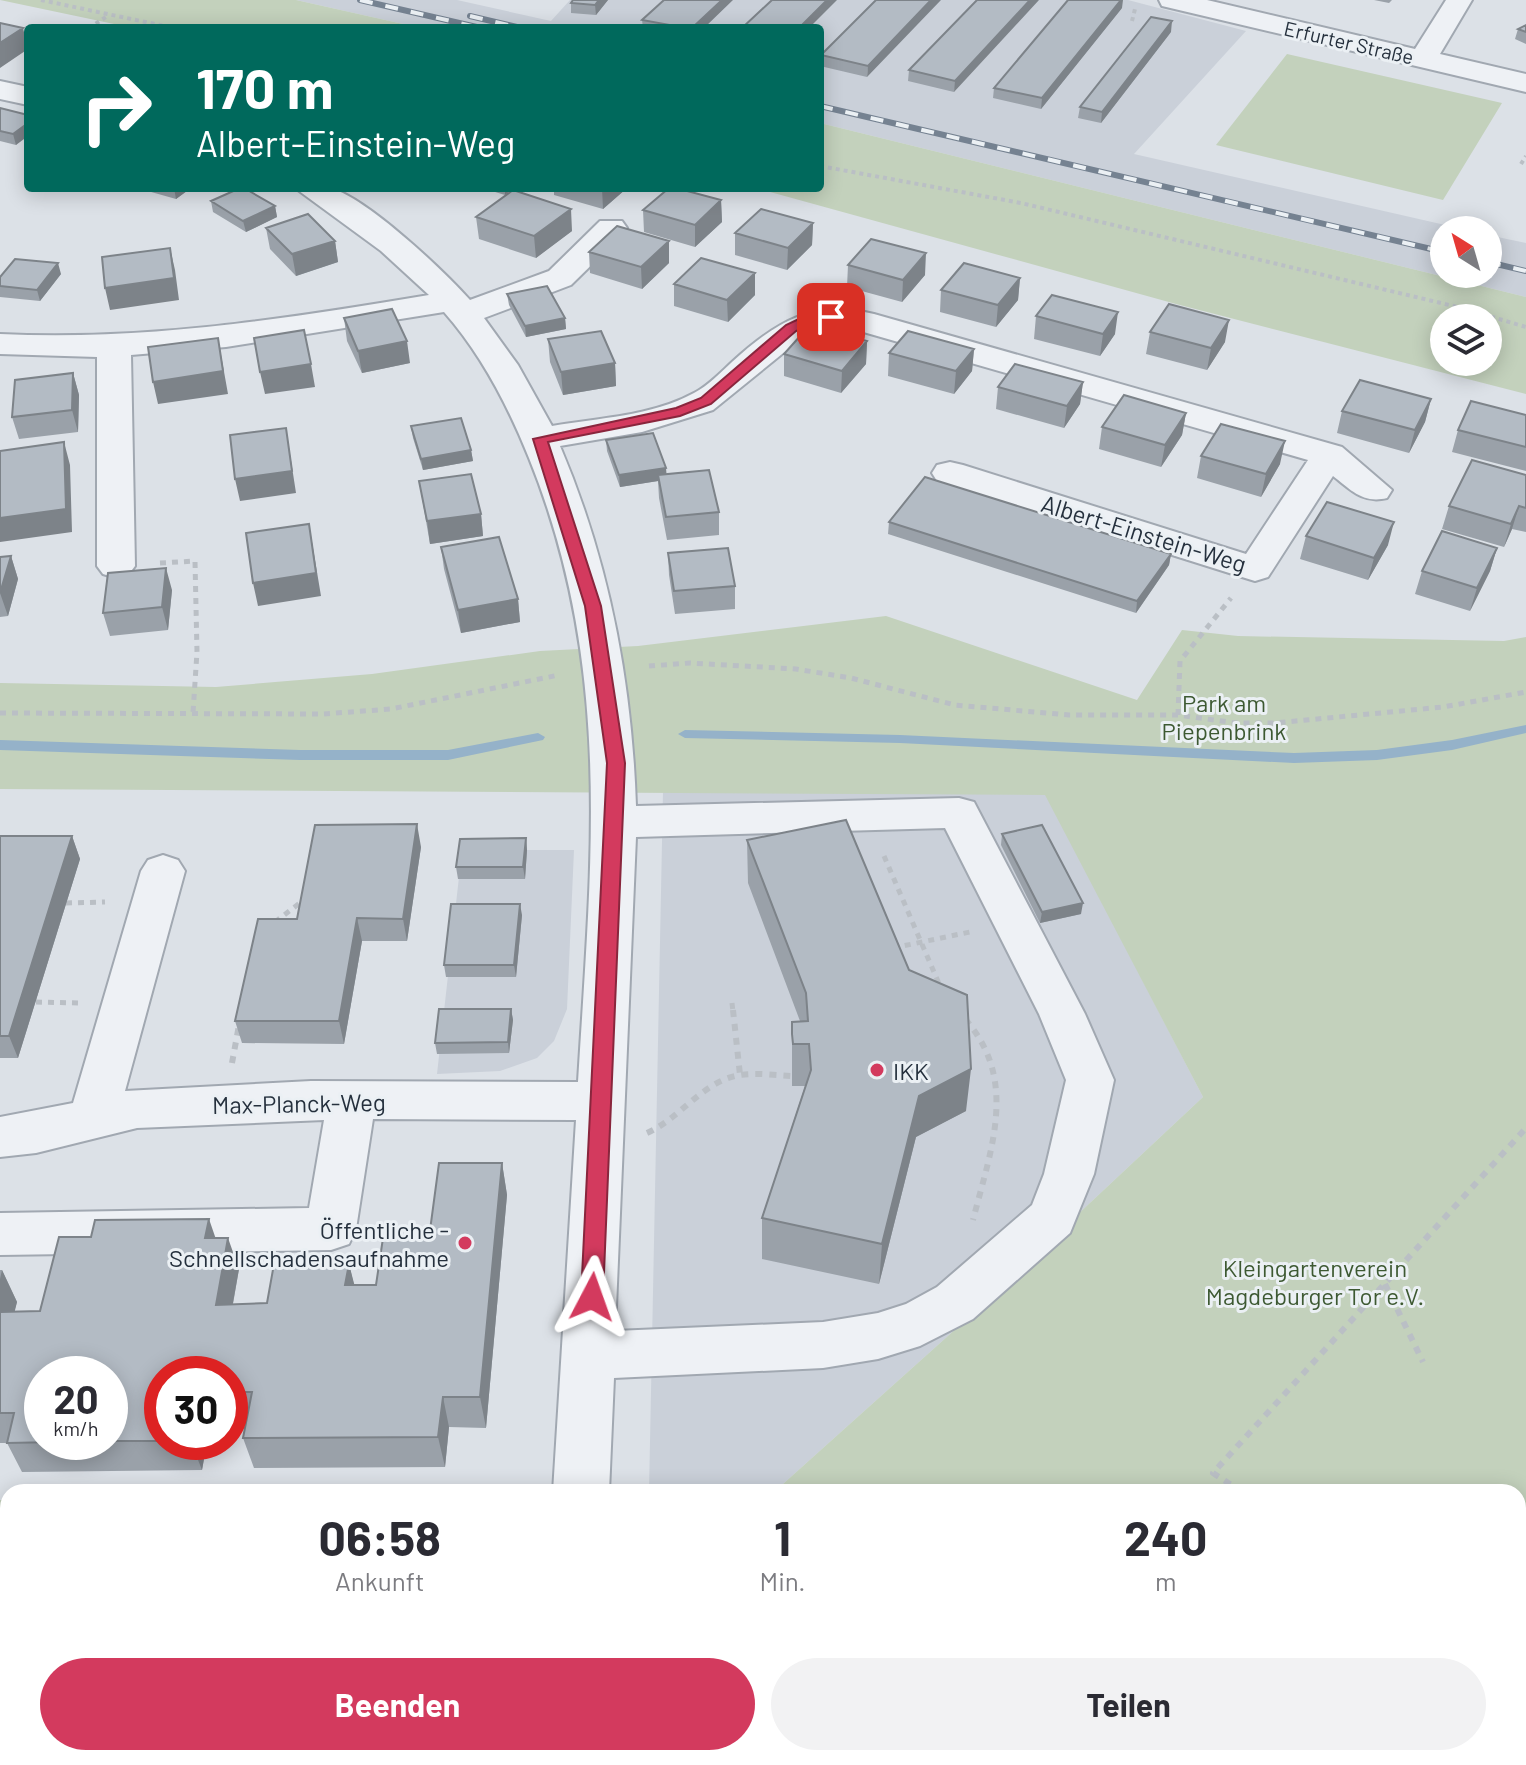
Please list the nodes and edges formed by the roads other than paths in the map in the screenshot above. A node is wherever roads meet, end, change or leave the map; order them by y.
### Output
1 (1172, 0) edge
2 (1459, 0) edge
3 (1422, 60) junction
4 (1526, 83) edge
5 (0, 90) edge
6 (24, 95) edge
7 (316, 192) edge
8 (611, 228) edge
9 (458, 307) junction
10 (0, 344) edge
11 (114, 349) junction
12 (540, 439) junction
13 (1329, 455) junction
14 (950, 473) dead end
15 (1374, 490) dead end
16 (116, 566) road end
17 (615, 822) junction
18 (163, 871) dead end
19 (351, 1103) junction
20 (93, 1118) junction
21 (601, 1125) junction
22 (0, 1137) edge
23 (0, 1234) edge
24 (588, 1356) junction
25 (581, 1484) edge

1 - 3 street, Erfurter Straße
2 - 3 street
3 - 4 street, Erfurter Straße
5 - 6 street
7 - 9 street
8 - 9 street
9 - 11 street
9 - 12 street
10 - 11 street
11 - 16 street
12 - 13 street
12 - 17 street
13 - 14 street, Albert-Einstein-Weg
13 - 15 street
17 - 21 street
17 - 24 street
18 - 20 street
19 - 20 street, Max-Planck-Weg
19 - 21 street, Max-Planck-Weg
19 - 23 street
20 - 22 street, Max-Planck-Weg
21 - 24 street
24 - 25 street

